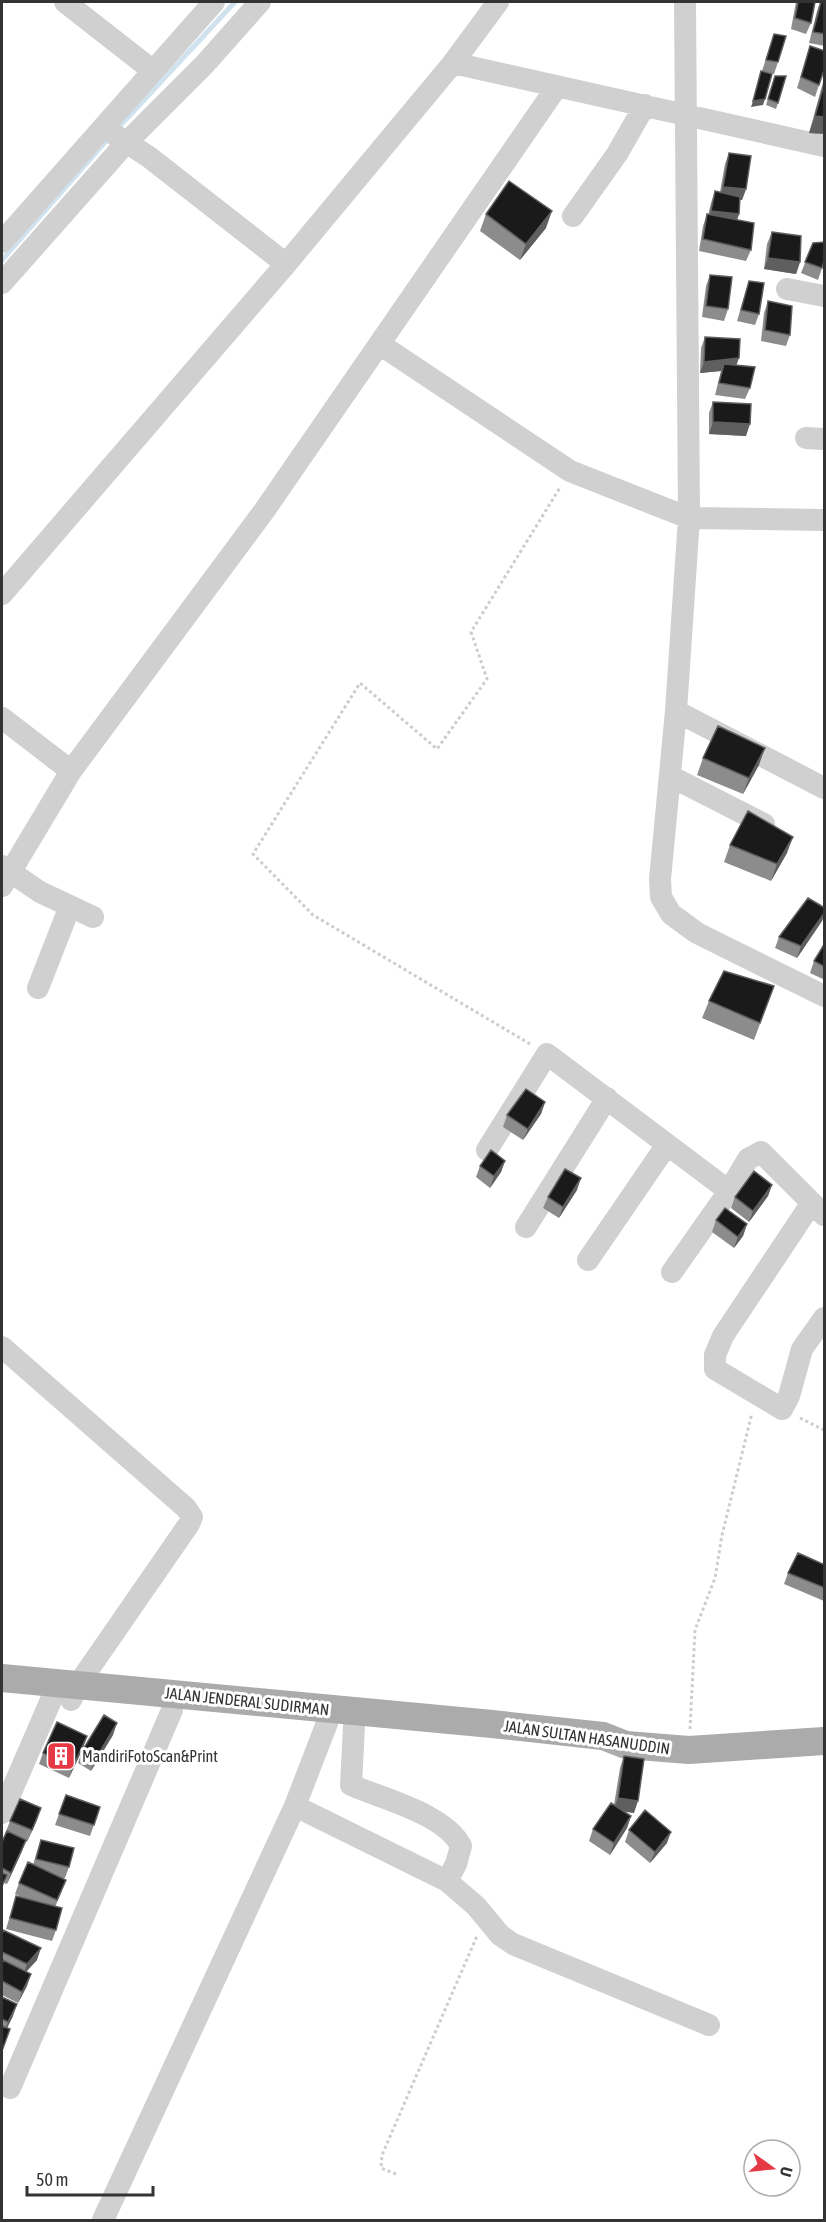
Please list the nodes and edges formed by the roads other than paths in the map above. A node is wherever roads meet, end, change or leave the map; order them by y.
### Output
1 (65, 2) edge
2 (214, 2) edge
3 (260, 2) edge
4 (498, 2) edge
5 (685, 2) edge
6 (453, 63) junction
7 (152, 70) junction
8 (556, 88) junction
9 (645, 105) junction
10 (687, 114) junction
11 (114, 135) junction
12 (825, 146) edge
13 (573, 216) dead end
14 (2, 242) edge
15 (286, 264) junction
16 (2, 283) edge
17 (786, 289) dead end
18 (825, 296) edge
19 (381, 345) junction
20 (689, 518) junction
21 (825, 520) edge
22 (2, 594) edge
23 (676, 711) junction
24 (2, 718) edge
25 (71, 771) junction
26 (670, 776) junction
27 (825, 788) edge
28 (764, 824) edge
29 (4, 874) edge
30 (70, 906) junction
31 (93, 917) dead end
32 (38, 988) dead end
33 (825, 996) edge
34 (607, 1098) junction
35 (666, 1146) junction
36 (487, 1150) dead end
37 (729, 1191) junction
38 (818, 1210) edge
39 (526, 1227) dead end
40 (588, 1260) dead end
41 (672, 1272) dead end
42 (825, 1318) edge
43 (2, 1347) edge
44 (2, 1678) edge
45 (66, 1695) junction
46 (2, 1696) edge
47 (172, 1710) junction
48 (338, 1720) junction
49 (492, 1724) joint
50 (825, 1741) edge
51 (626, 1745) junction
52 (295, 1806) junction
53 (2, 1812) edge
54 (447, 1881) junction
55 (709, 2025) dead end
56 (10, 2088) dead end
57 (103, 2220) edge

1 - 7 street
2 - 7 street
3 - 11 street
4 - 6 street
5 - 10 street
6 - 8 street
6 - 15 street
7 - 11 street
8 - 9 street
8 - 19 street
9 - 10 street
9 - 13 street
10 - 12 street
10 - 20 street
11 - 14 street
11 - 15 street
11 - 16 street
15 - 22 street
17 - 18 street
19 - 20 street
19 - 25 street
20 - 21 street
20 - 23 street
23 - 26 street
23 - 27 street
24 - 25 street
25 - 29 street
26 - 28 street
26 - 33 street
29 - 30 street
30 - 31 street
30 - 32 street
34 - 35 street
34 - 36 street
34 - 39 street
35 - 37 street
35 - 40 street
37 - 38 street
37 - 41 street
38 - 42 street
43 - 45 street
44 - 45 main road, JALAN JENDERAL SUDIRMAN
45 - 46 main road
45 - 47 main road
45 - 48 main road, JALAN JENDERAL SUDIRMAN
45 - 53 street
47 - 48 main road
47 - 56 street
48 - 49 main road, JALAN JENDERAL SUDIRMAN
48 - 51 main road
48 - 52 street
48 - 54 street
49 - 51 main road, JALAN SULTAN HASANUDDIN
50 - 51 main road, JALAN SULTAN HASANUDDIN
52 - 54 street
52 - 57 street
54 - 55 street

